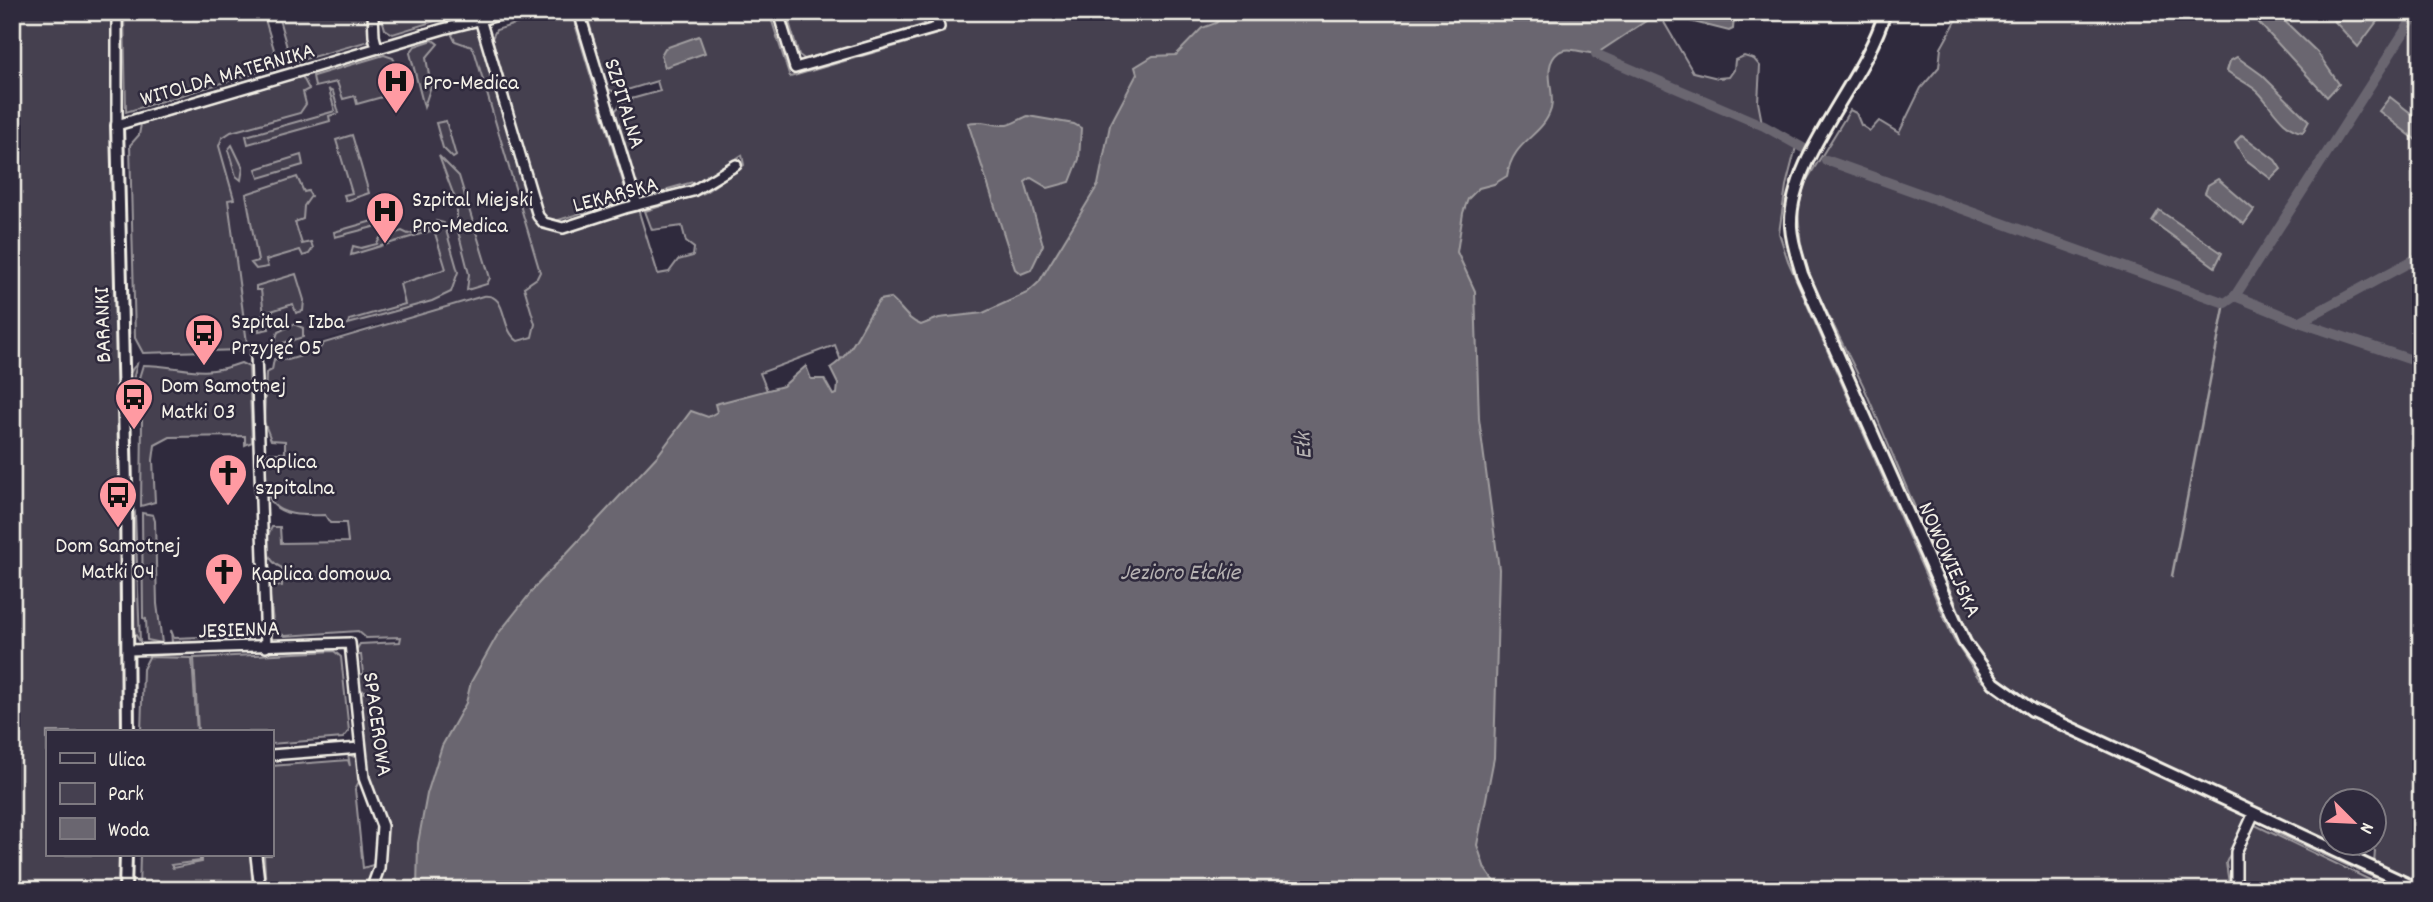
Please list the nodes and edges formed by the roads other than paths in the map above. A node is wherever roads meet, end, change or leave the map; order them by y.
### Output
1 (117, 12) edge
2 (373, 12) edge
3 (511, 12) edge
4 (579, 12) edge
5 (778, 12) edge
6 (934, 12) edge
7 (1885, 12) edge
8 (480, 19) junction
9 (377, 48) junction
10 (117, 125) junction
11 (736, 165) dead end
12 (637, 205) junction
13 (256, 353) dead end
14 (350, 643) joint
15 (266, 647) junction
16 (129, 650) junction
17 (128, 730) edge
18 (360, 748) junction
19 (273, 755) edge
20 (2254, 813) junction
21 (126, 856) edge
22 (256, 856) edge
23 (2412, 888) edge
24 (125, 890) edge
25 (260, 890) edge
26 (371, 890) edge
27 (2236, 890) edge

1 - 10 street
2 - 9 street
3 - 8 street, WITOLDA MATERNIKA
4 - 12 street, SZPITALNA
5 - 6 street
7 - 20 street, NOWOWIEJSKA
8 - 9 street, WITOLDA MATERNIKA
8 - 12 street, LEKARSKA
9 - 10 street, WITOLDA MATERNIKA
10 - 16 street, BARANKI
11 - 12 street, LEKARSKA
13 - 15 street
14 - 15 street, JESIENNA
14 - 18 street, SPACEROWA
15 - 16 street, JESIENNA
16 - 17 street, BARANKI
18 - 19 street
18 - 26 street, SPACEROWA
20 - 23 street, NOWOWIEJSKA
20 - 27 street
21 - 24 street
22 - 25 street

